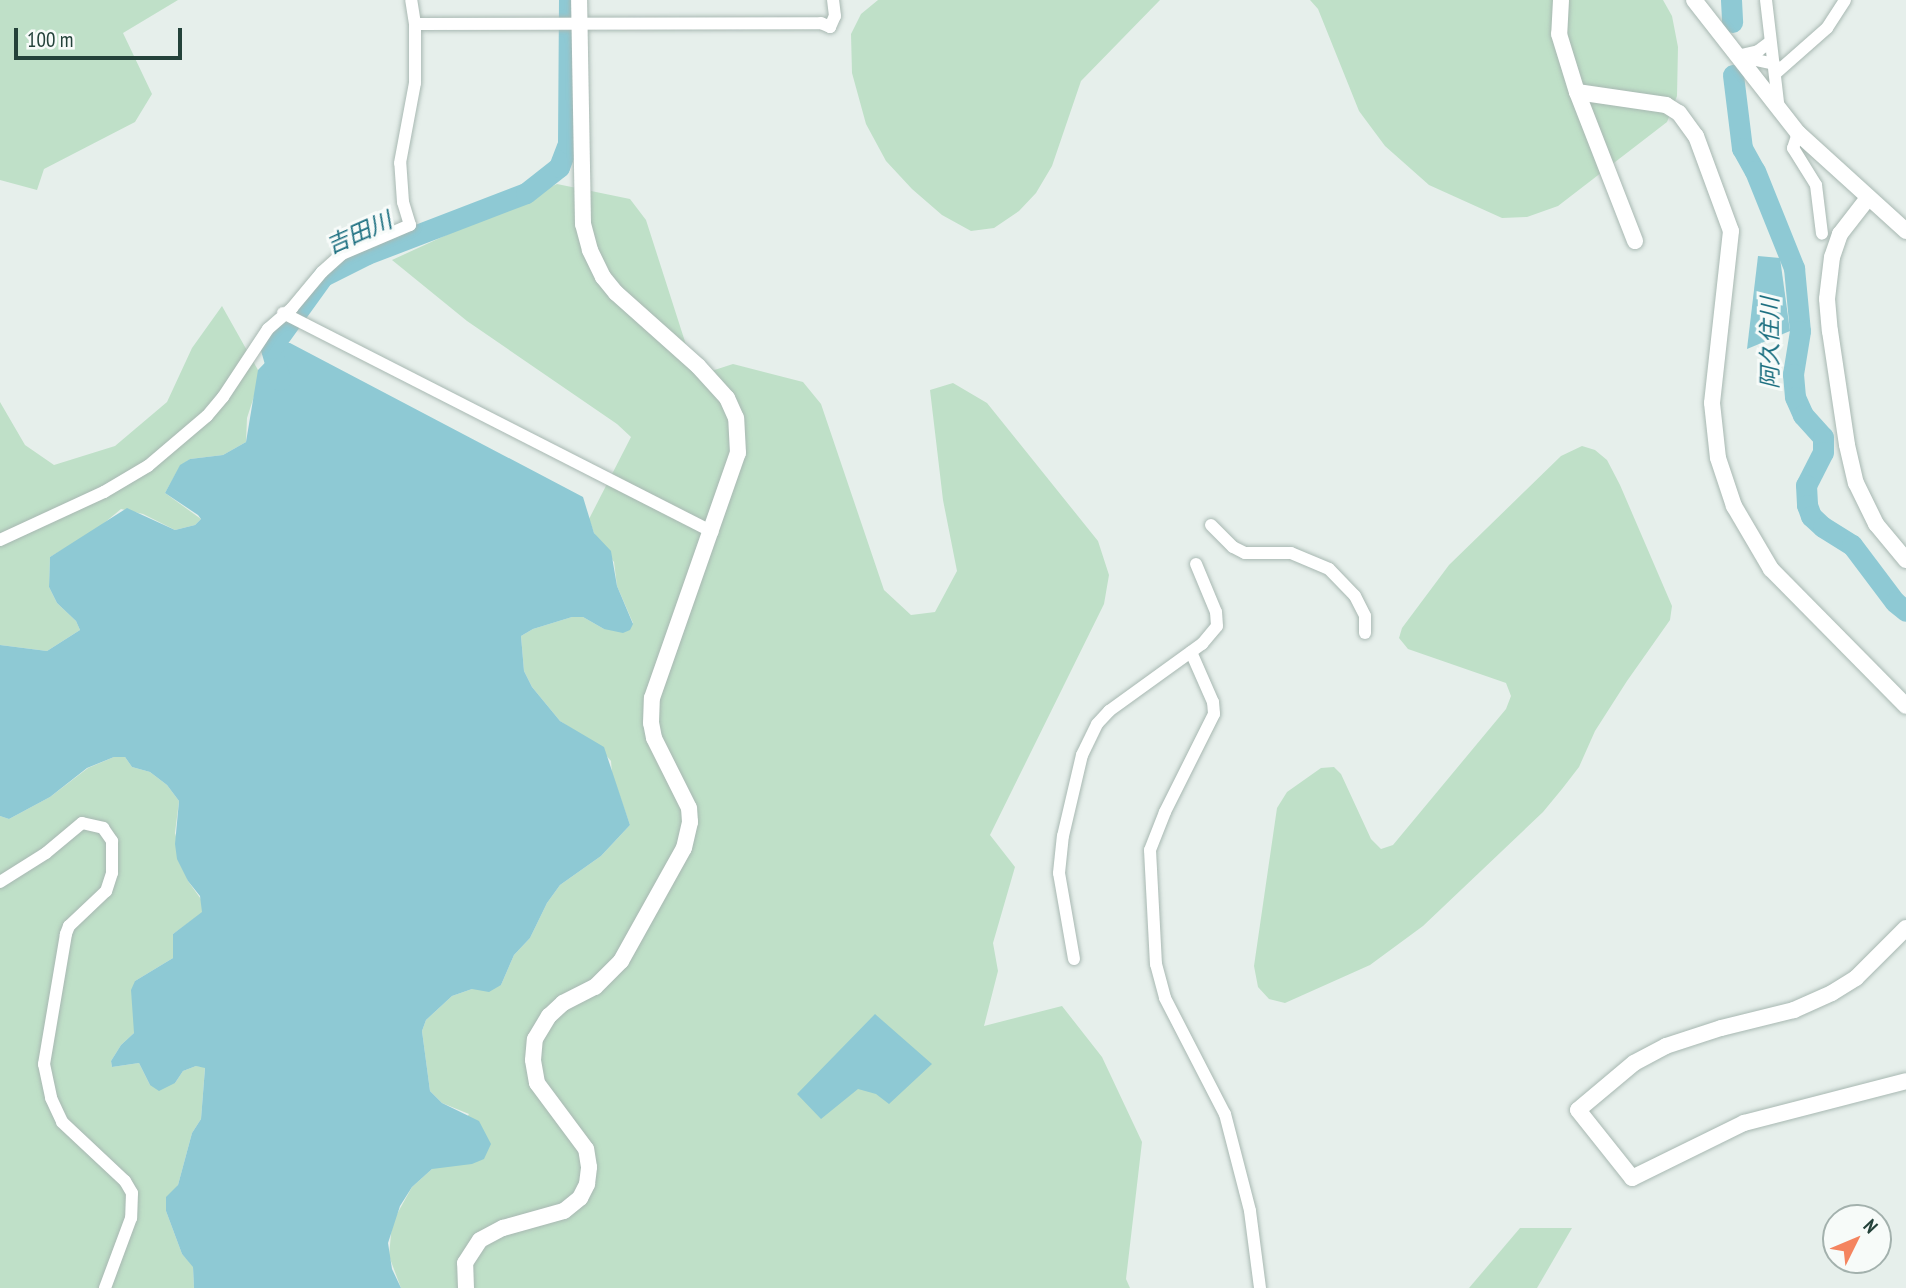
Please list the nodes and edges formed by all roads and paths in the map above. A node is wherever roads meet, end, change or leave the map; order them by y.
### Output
1 (411, 0) edge
2 (579, 0) edge
3 (833, 0) edge
4 (1561, 0) edge
5 (1694, 0) edge
6 (1766, 0) edge
7 (1845, 0) edge
8 (579, 22) junction
9 (415, 24) junction
10 (1770, 42) junction
11 (1737, 56) junction
12 (1775, 69) junction
13 (1577, 92) junction
14 (1779, 110) junction
15 (1798, 133) junction
16 (1868, 198) junction
17 (1906, 231) edge
18 (1822, 234) dead end
19 (1635, 241) dead end
20 (283, 313) junction
21 (1211, 525) dead end
22 (712, 533) junction
23 (0, 540) edge
24 (1906, 560) edge
25 (1196, 564) dead end
26 (1365, 633) dead end
27 (1191, 652) junction
28 (1906, 706) edge
29 (0, 882) edge
30 (1906, 929) edge
31 (1074, 959) dead end
32 (1906, 1081) edge
33 (105, 1288) edge
34 (466, 1288) edge
35 (1260, 1288) edge

1 - 9 street
2 - 8 street
3 - 8 street
4 - 13 street
5 - 11 street
6 - 10 street
7 - 12 street
8 - 9 street
8 - 22 street
9 - 20 street
10 - 11 street
10 - 12 street
11 - 12 street
11 - 14 street
12 - 14 street
13 - 19 street
13 - 28 street
14 - 15 street
15 - 16 street
15 - 18 street
16 - 17 street
16 - 24 street
20 - 22 street
20 - 23 street
21 - 26 street
22 - 34 street
25 - 27 street
27 - 31 street
27 - 35 street
29 - 33 street
30 - 32 street

